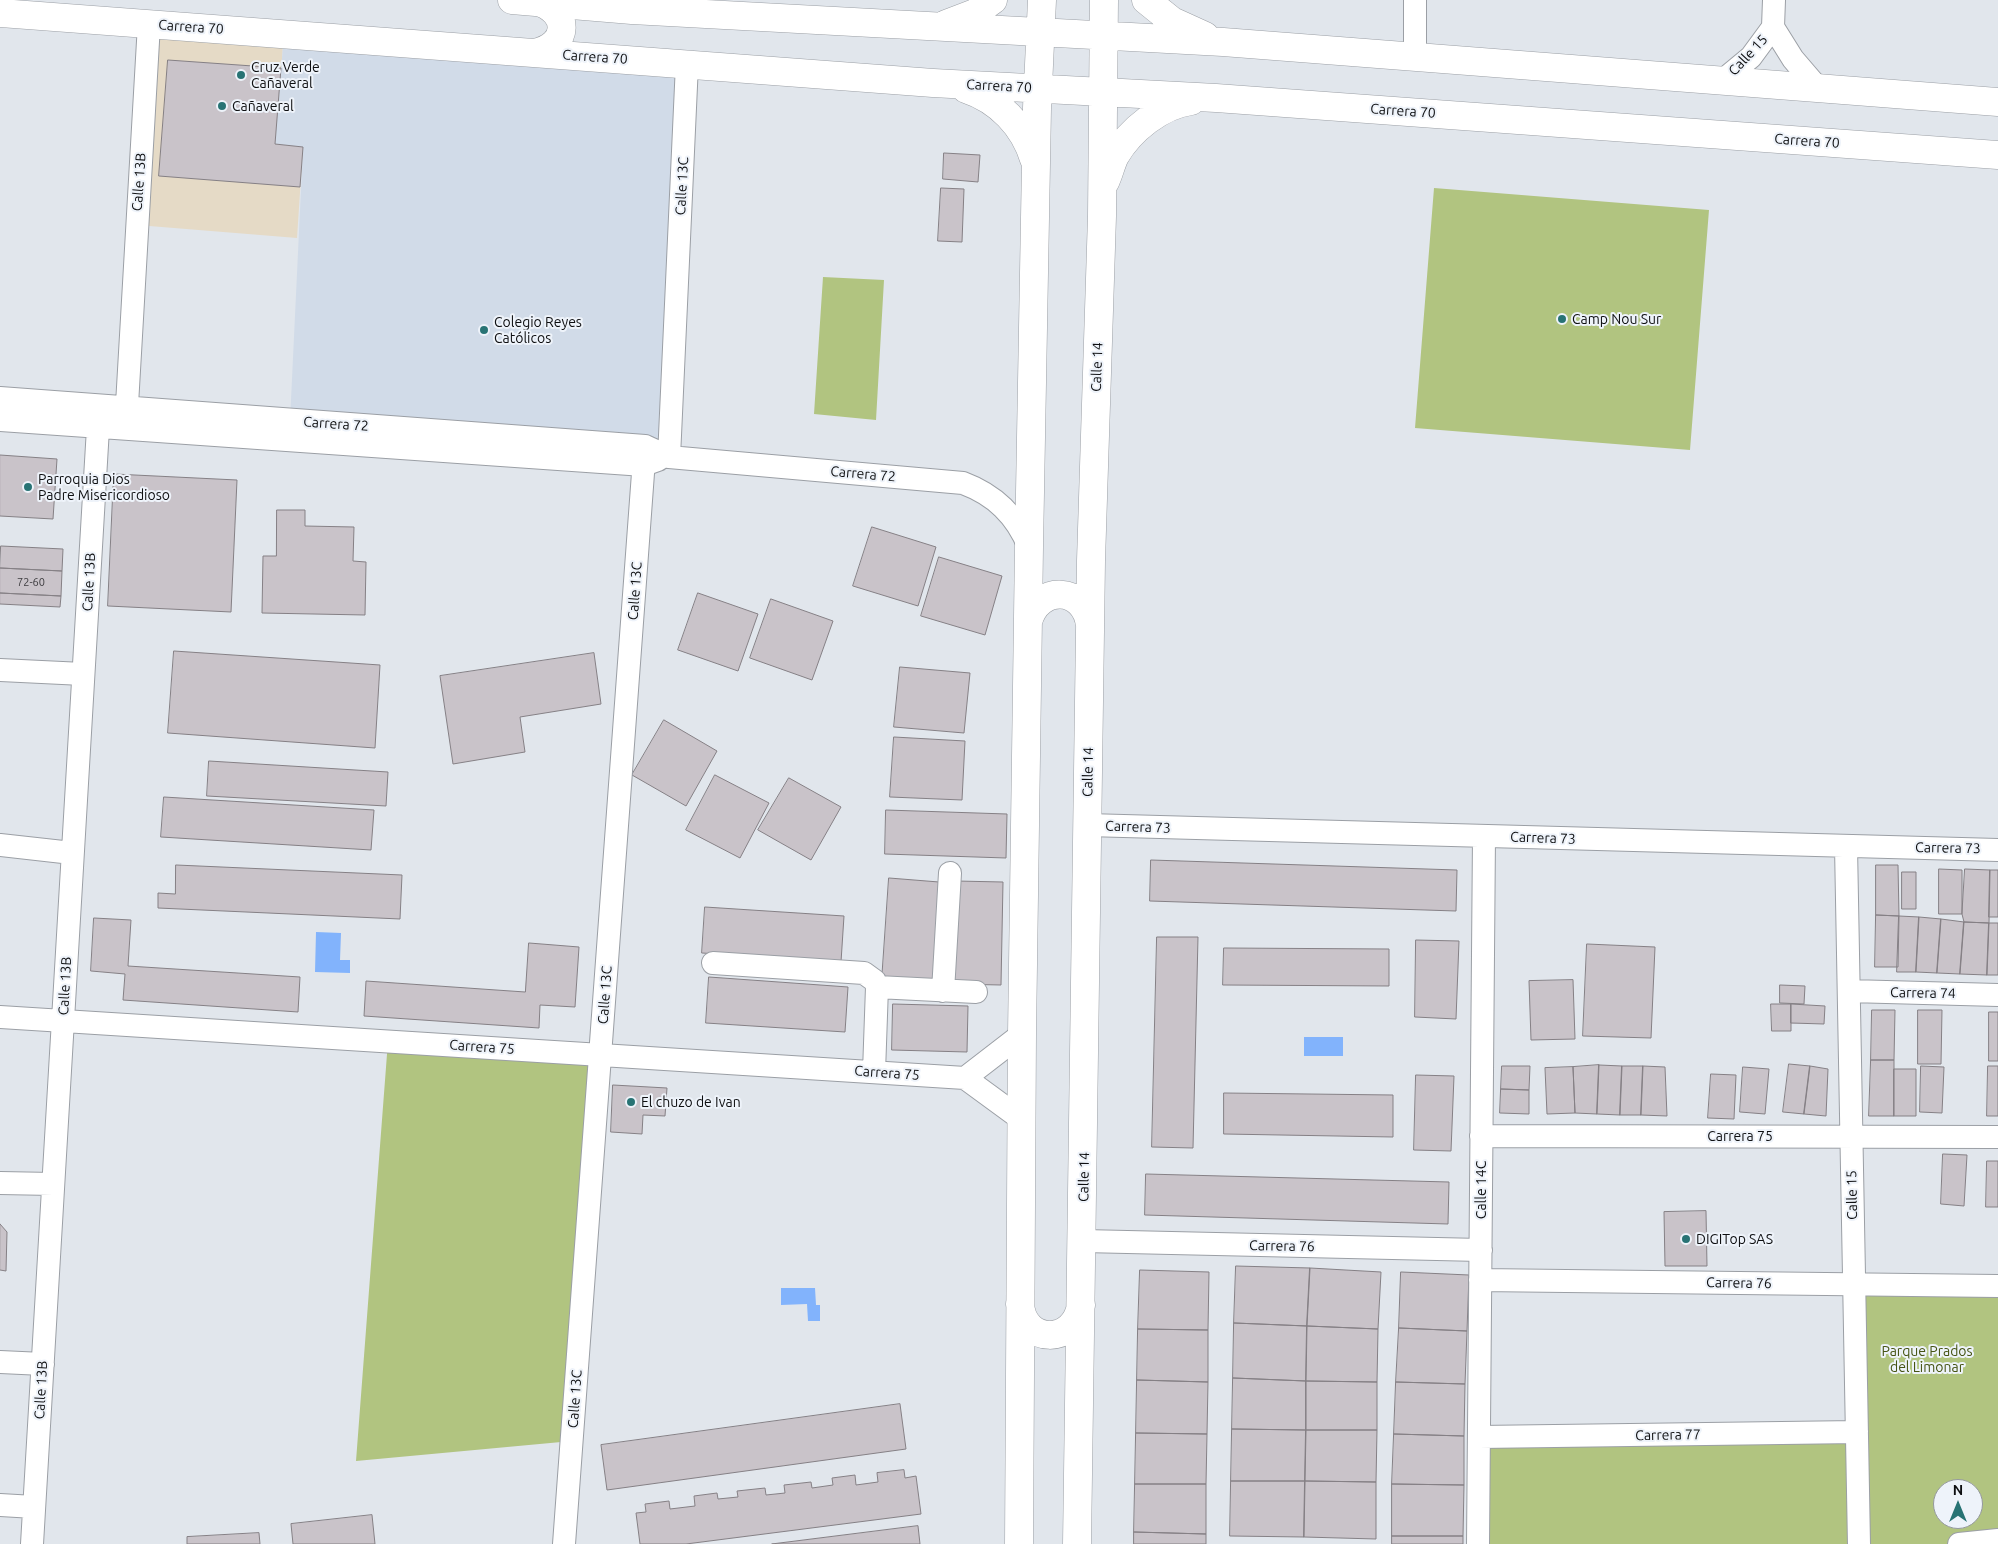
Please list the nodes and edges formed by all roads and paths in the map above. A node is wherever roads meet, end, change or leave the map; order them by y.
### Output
1 (993, 0) edge
2 (1042, 0) edge
3 (1104, 0) edge
4 (1146, 0) edge
5 (1415, 0) edge
6 (1774, 0) edge
7 (524, 1) edge
8 (632, 5) edge
9 (0, 13) edge
10 (149, 24) junction
11 (928, 26) junction
12 (1773, 27) junction
13 (1041, 32) junction
14 (1104, 35) junction
15 (1223, 42) junction
16 (534, 53) junction
17 (1415, 56) junction
18 (687, 64) junction
19 (1722, 81) junction
20 (933, 83) junction
21 (1817, 87) junction
22 (1038, 88) junction
23 (1102, 92) junction
24 (1216, 98) junction
25 (1998, 102) edge
26 (1998, 155) edge
27 (1036, 165) junction
28 (1102, 216) junction
29 (0, 398) edge
30 (126, 419) junction
31 (0, 420) edge
32 (98, 428) junction
33 (644, 455) junction
34 (669, 457) junction
35 (1029, 547) junction
36 (1028, 622) junction
37 (1090, 625) junction
38 (0, 670) edge
39 (83, 674) junction
40 (1087, 826) junction
41 (1484, 836) junction
42 (0, 845) edge
43 (1846, 846) junction
44 (1998, 850) edge
45 (72, 853) junction
46 (950, 873) dead end
47 (714, 963) dead end
48 (877, 987) junction
49 (943, 990) junction
50 (976, 992) dead end
51 (1848, 992) junction
52 (1998, 994) edge
53 (0, 1017) edge
54 (63, 1021) junction
55 (1022, 1034) junction
56 (600, 1055) junction
57 (874, 1072) junction
58 (965, 1078) junction
59 (1021, 1119) junction
60 (1481, 1136) junction
61 (1851, 1136) junction
62 (1998, 1137) edge
63 (0, 1183) edge
64 (53, 1184) junction
65 (1083, 1241) junction
66 (1481, 1250) junction
67 (1480, 1280) junction
68 (1854, 1284) junction
69 (1998, 1286) edge
70 (1020, 1303) junction
71 (1081, 1305) junction
72 (0, 1362) edge
73 (43, 1364) junction
74 (1857, 1432) junction
75 (1479, 1437) junction
76 (0, 1505) edge
77 (34, 1506) junction
78 (1998, 1540) edge
79 (32, 1544) edge
80 (564, 1544) edge
81 (1019, 1544) edge
82 (1077, 1544) edge
83 (1478, 1544) edge
84 (1859, 1544) edge
85 (1959, 1544) edge

1 - 11 street
2 - 13 street
3 - 14 street, Calle 14
4 - 15 street
5 - 17 street
6 - 12 street, Calle 15
7 - 8 street
7 - 16 street
8 - 11 street
9 - 10 street, Carrera 70
10 - 16 street, Carrera 70
10 - 30 street, Calle 13B
11 - 13 street
12 - 19 street, Calle 15
12 - 21 street, Calle 15
13 - 14 street
13 - 22 street
14 - 15 street
14 - 23 street, Calle 14
15 - 17 street
16 - 18 street, Carrera 70
17 - 19 street
18 - 20 street, Carrera 70
18 - 34 street, Calle 13C
19 - 21 street
20 - 22 street, Carrera 70
20 - 27 street
21 - 25 street
22 - 23 street, Carrera 70
22 - 27 street
23 - 24 street, Carrera 70
23 - 28 street, Calle 14
24 - 26 street, Carrera 70
24 - 28 street
27 - 35 street
28 - 37 street, Calle 14
29 - 30 street, Carrera 72
30 - 32 street, Carrera 72
30 - 33 street, Carrera 72
31 - 32 street, Carrera 72
32 - 39 street, Calle 13B
33 - 34 street, Carrera 72
33 - 56 street, Calle 13C
34 - 35 street, Carrera 72
35 - 36 street
36 - 37 street
36 - 55 street
37 - 40 street, Calle 14
38 - 39 street
39 - 45 street, Calle 13B
40 - 41 street, Carrera 73
40 - 65 street, Calle 14
41 - 43 street, Carrera 73
41 - 60 street, Calle 14C
42 - 45 street
43 - 44 street, Carrera 73
43 - 51 street, Calle 15
45 - 54 street, Calle 13B
46 - 49 street
47 - 48 street
48 - 49 street
48 - 57 street
49 - 50 street
51 - 52 street, Carrera 74
51 - 61 street, Calle 15
53 - 54 street, Carrera 75
54 - 56 street, Carrera 75
54 - 64 street, Calle 13B
55 - 58 street
55 - 59 street
56 - 57 street, Carrera 75
56 - 80 street, Calle 13C
57 - 58 street, Carrera 75
58 - 59 street
59 - 70 street
60 - 61 street, Carrera 75
60 - 66 street, Calle 14C
61 - 62 street, Carrera 75
61 - 68 street, Calle 15
63 - 64 street
64 - 73 street, Calle 13B
65 - 66 street, Carrera 76
65 - 71 street, Calle 14
66 - 67 street, Calle 14C
67 - 68 street, Carrera 76
67 - 75 street, Calle 14C
68 - 69 street, Carrera 76
68 - 74 street, Calle 15
70 - 71 street
70 - 81 street
71 - 82 street, Calle 14
72 - 73 street
73 - 77 street, Calle 13B
74 - 75 street, Carrera 77
74 - 84 street, Calle 15
75 - 83 street, Calle 14C
76 - 77 street
77 - 79 street, Calle 13B
78 - 85 street

